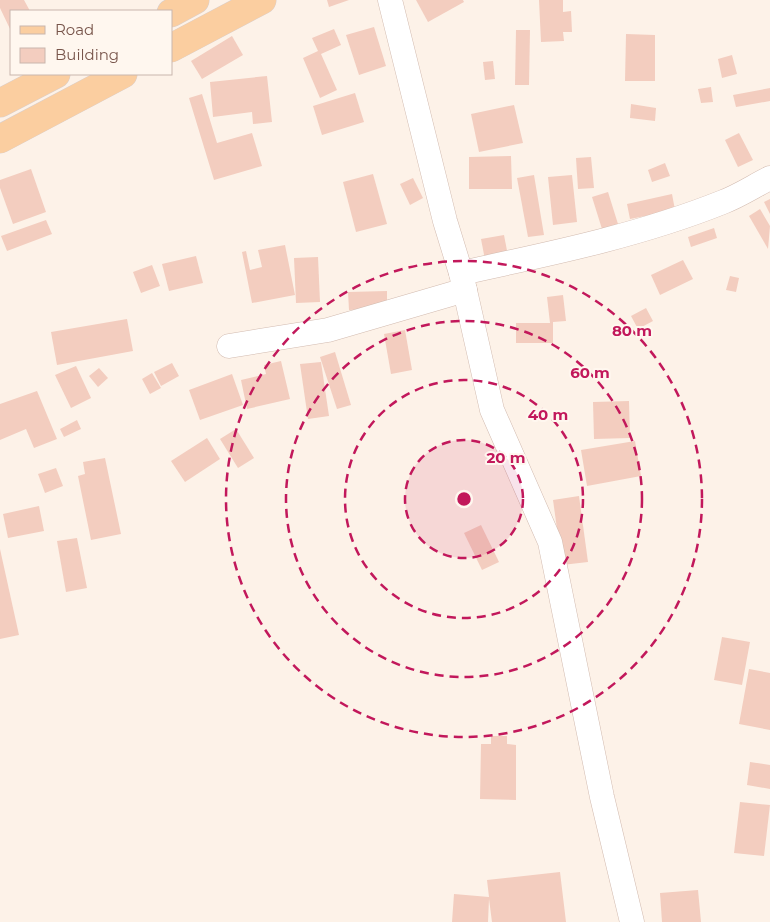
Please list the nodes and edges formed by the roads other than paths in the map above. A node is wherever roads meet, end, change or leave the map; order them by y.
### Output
1 (195, 0) edge
2 (262, 0) edge
3 (390, 0) edge
4 (172, 12) edge
5 (172, 47) edge
6 (54, 75) edge
7 (121, 75) edge
8 (0, 103) edge
9 (0, 139) edge
10 (770, 178) edge
11 (463, 281) junction
12 (229, 346) dead end
13 (632, 922) edge

1 - 4 main road
2 - 5 main road
3 - 11 street
6 - 8 main road
7 - 9 main road
10 - 11 street
11 - 12 street
11 - 13 street

